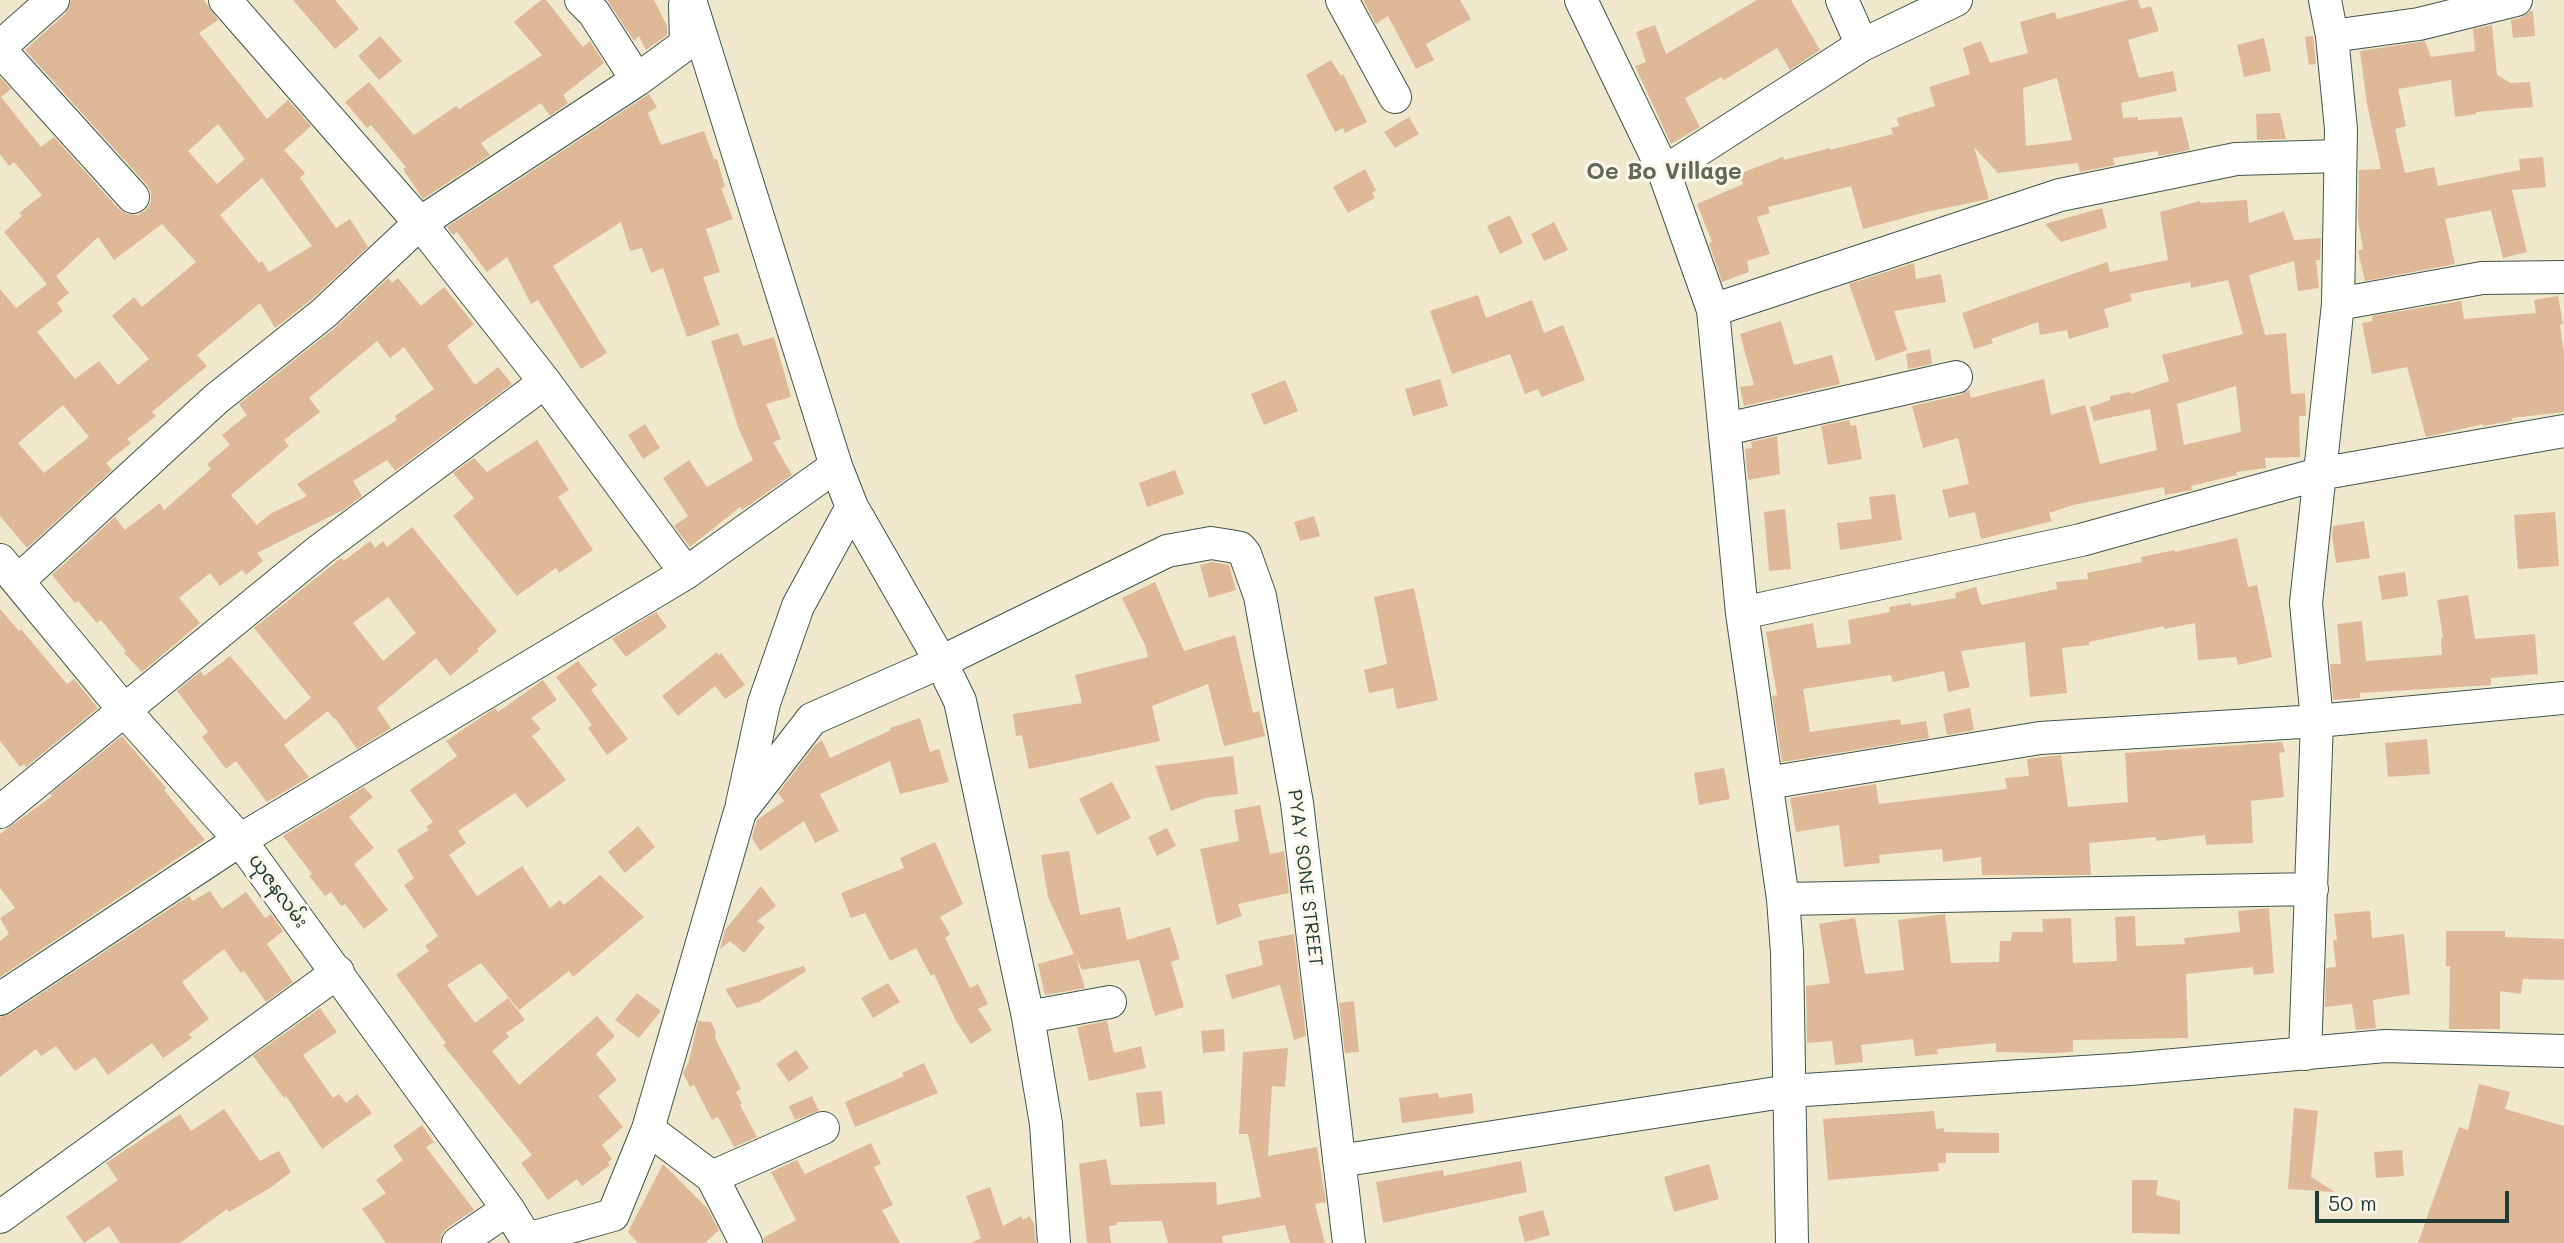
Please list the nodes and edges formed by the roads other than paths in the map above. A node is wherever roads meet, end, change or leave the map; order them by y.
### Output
1 (53, 0) edge
2 (225, 0) edge
3 (581, 0) edge
4 (688, 0) edge
5 (1342, 0) edge
6 (1581, 0) edge
7 (1842, 0) edge
8 (1956, 0) edge
9 (2325, 0) edge
10 (2516, 0) edge
11 (2332, 36) junction
12 (1862, 45) junction
13 (0, 48) edge
14 (636, 80) junction
15 (1395, 97) dead end
16 (2340, 156) junction
17 (1664, 172) junction
18 (133, 197) dead end
19 (420, 223) junction
20 (2564, 277) edge
21 (2338, 304) junction
22 (1713, 310) junction
23 (1956, 377) dead end
24 (545, 382) junction
25 (1726, 429) junction
26 (2564, 431) edge
27 (836, 466) junction
28 (2319, 474) junction
29 (852, 507) junction
30 (9, 571) edge
31 (687, 573) junction
32 (1742, 613) junction
33 (941, 662) junction
34 (2564, 698) edge
35 (125, 711) junction
36 (2317, 721) junction
37 (1767, 783) junction
38 (0, 812) edge
39 (740, 812) junction
40 (240, 840) junction
41 (2312, 889) junction
42 (1783, 899) junction
43 (338, 972) junction
44 (0, 999) edge
45 (1110, 1002) dead end
46 (1028, 1017) junction
47 (2564, 1051) edge
48 (2305, 1055) junction
49 (1790, 1091) junction
50 (823, 1128) dead end
51 (648, 1129) junction
52 (1339, 1161) junction
53 (712, 1177) junction
54 (508, 1209) junction
55 (0, 1217) edge
56 (607, 1229) edge
57 (528, 1241) edge
58 (458, 1243) edge
59 (746, 1243) edge
60 (1054, 1243) edge
61 (1349, 1243) edge
62 (1792, 1243) edge

1 - 13 street
2 - 19 street
3 - 14 street
4 - 14 street
4 - 27 street
5 - 15 street
6 - 17 street
7 - 12 street
8 - 12 street
9 - 11 street
10 - 11 street
11 - 16 street
12 - 17 street
13 - 18 street
14 - 19 street
16 - 21 street
16 - 22 street
17 - 22 street
19 - 24 street
19 - 30 street
20 - 21 street
21 - 28 street
22 - 25 street
23 - 25 street
24 - 31 street
24 - 35 street
25 - 32 street
26 - 28 street
27 - 29 street
27 - 31 street
28 - 32 street
28 - 36 street
29 - 33 street
29 - 39 street
30 - 35 street, ယုဇနလမ်း
31 - 40 street
32 - 37 street
33 - 39 street
33 - 46 street
33 - 52 street, PYAY SONE STREET
34 - 36 street
35 - 38 street
35 - 40 street, ယုဇနလမ်း
36 - 37 street
36 - 41 street
37 - 42 street
39 - 51 street
40 - 43 street, ယုဇနလမ်း
40 - 44 street
41 - 42 street
41 - 48 street
42 - 49 street
43 - 54 street, ယုဇနလမ်း
43 - 55 street
45 - 46 street
46 - 60 street
47 - 48 street
48 - 49 street
49 - 52 street
49 - 62 street
50 - 53 street
51 - 53 street
51 - 56 street
52 - 61 street, PYAY SONE STREET
53 - 59 street
54 - 57 street, ယုဇနလမ်း
54 - 58 street
56 - 57 street

